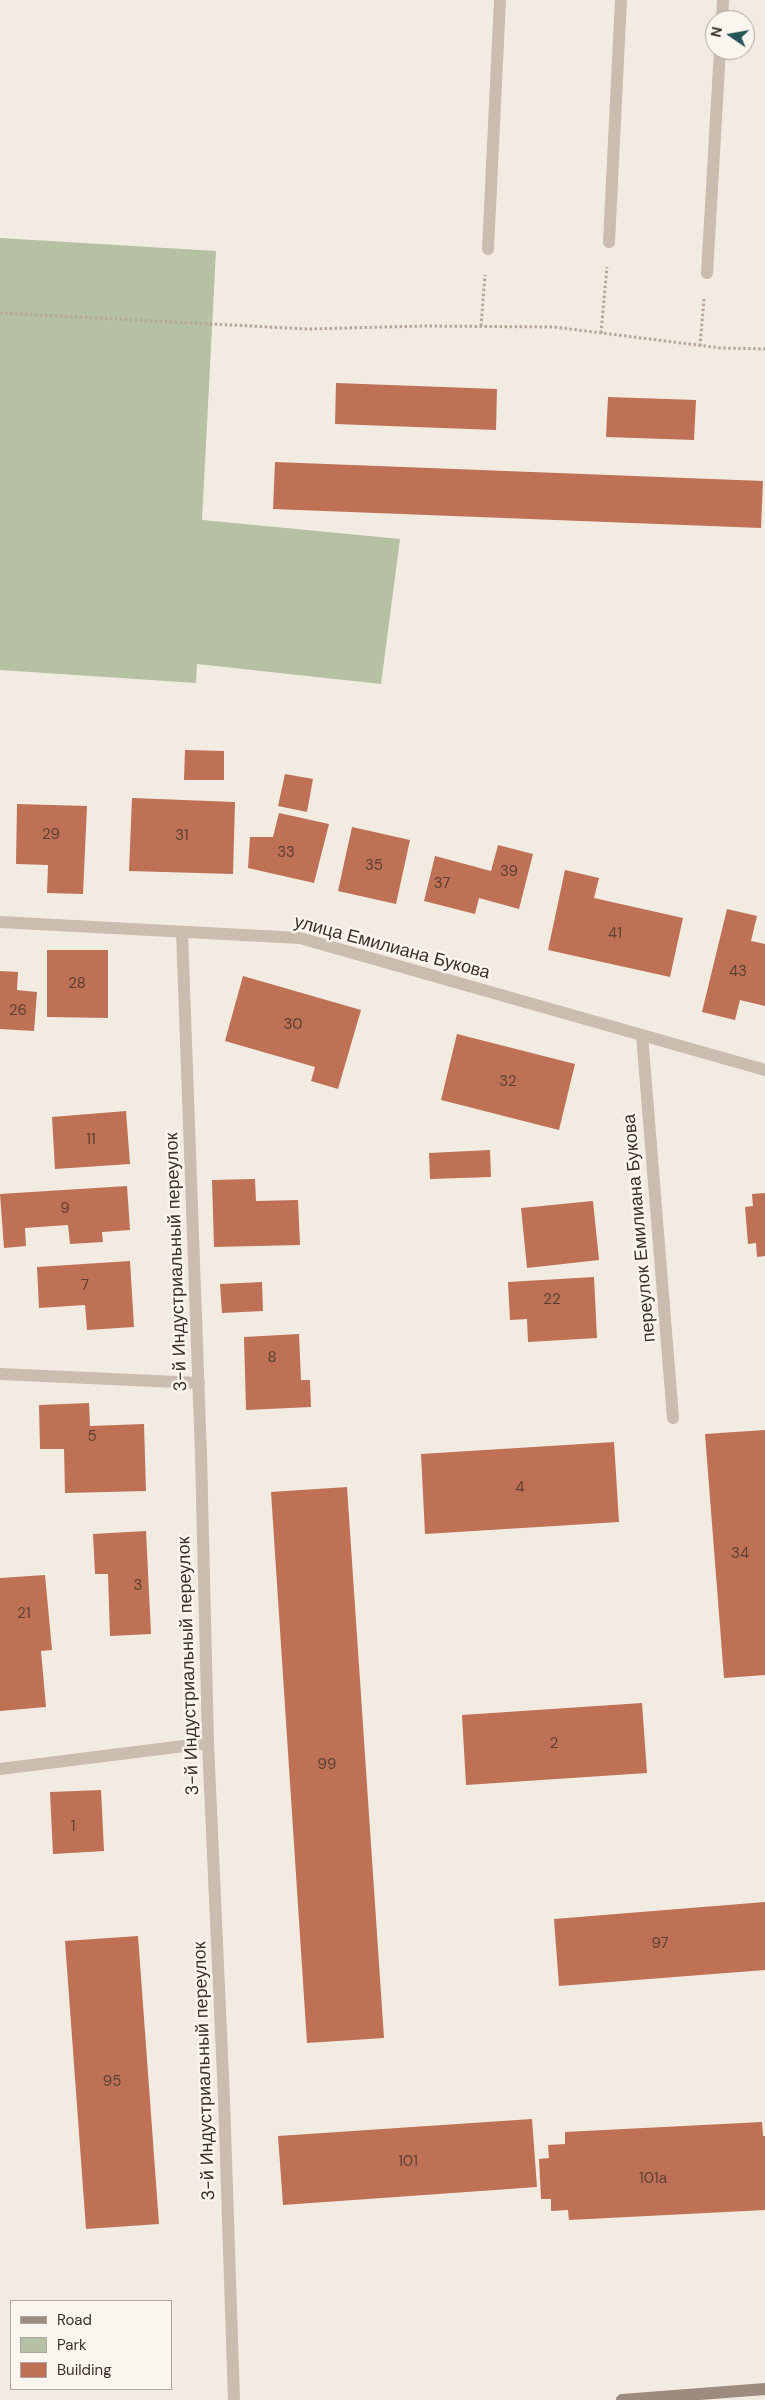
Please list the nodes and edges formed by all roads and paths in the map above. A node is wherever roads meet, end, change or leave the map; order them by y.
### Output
1 (500, 0) edge
2 (622, 0) edge
3 (719, 60) edge
4 (609, 242) joint
5 (488, 249) joint
6 (707, 273) joint
7 (0, 313) edge
8 (481, 326) junction
9 (601, 333) junction
10 (700, 346) junction
11 (765, 350) edge
12 (0, 922) edge
13 (182, 932) junction
14 (642, 1035) junction
15 (765, 1070) edge
16 (0, 1374) edge
17 (199, 1383) junction
18 (673, 1418) dead end
19 (208, 1743) junction
20 (0, 1769) edge
21 (765, 2389) edge
22 (234, 2400) edge
23 (622, 2400) edge

1 - 5 street
2 - 4 street
3 - 6 street
4 - 9 path
5 - 8 path
6 - 10 path
7 - 8 path
8 - 9 path
9 - 10 path
10 - 11 path
12 - 13 street, улица Емилиана Букова
13 - 14 street, улица Емилиана Букова
13 - 17 street, 3-й Индустриальный переулок
14 - 15 street, улица Емилиана Букова
14 - 18 street, переулок Емилиана Букова
16 - 17 street
17 - 19 street, 3-й Индустриальный переулок
19 - 20 street
19 - 22 street, 3-й Индустриальный переулок
21 - 23 street

